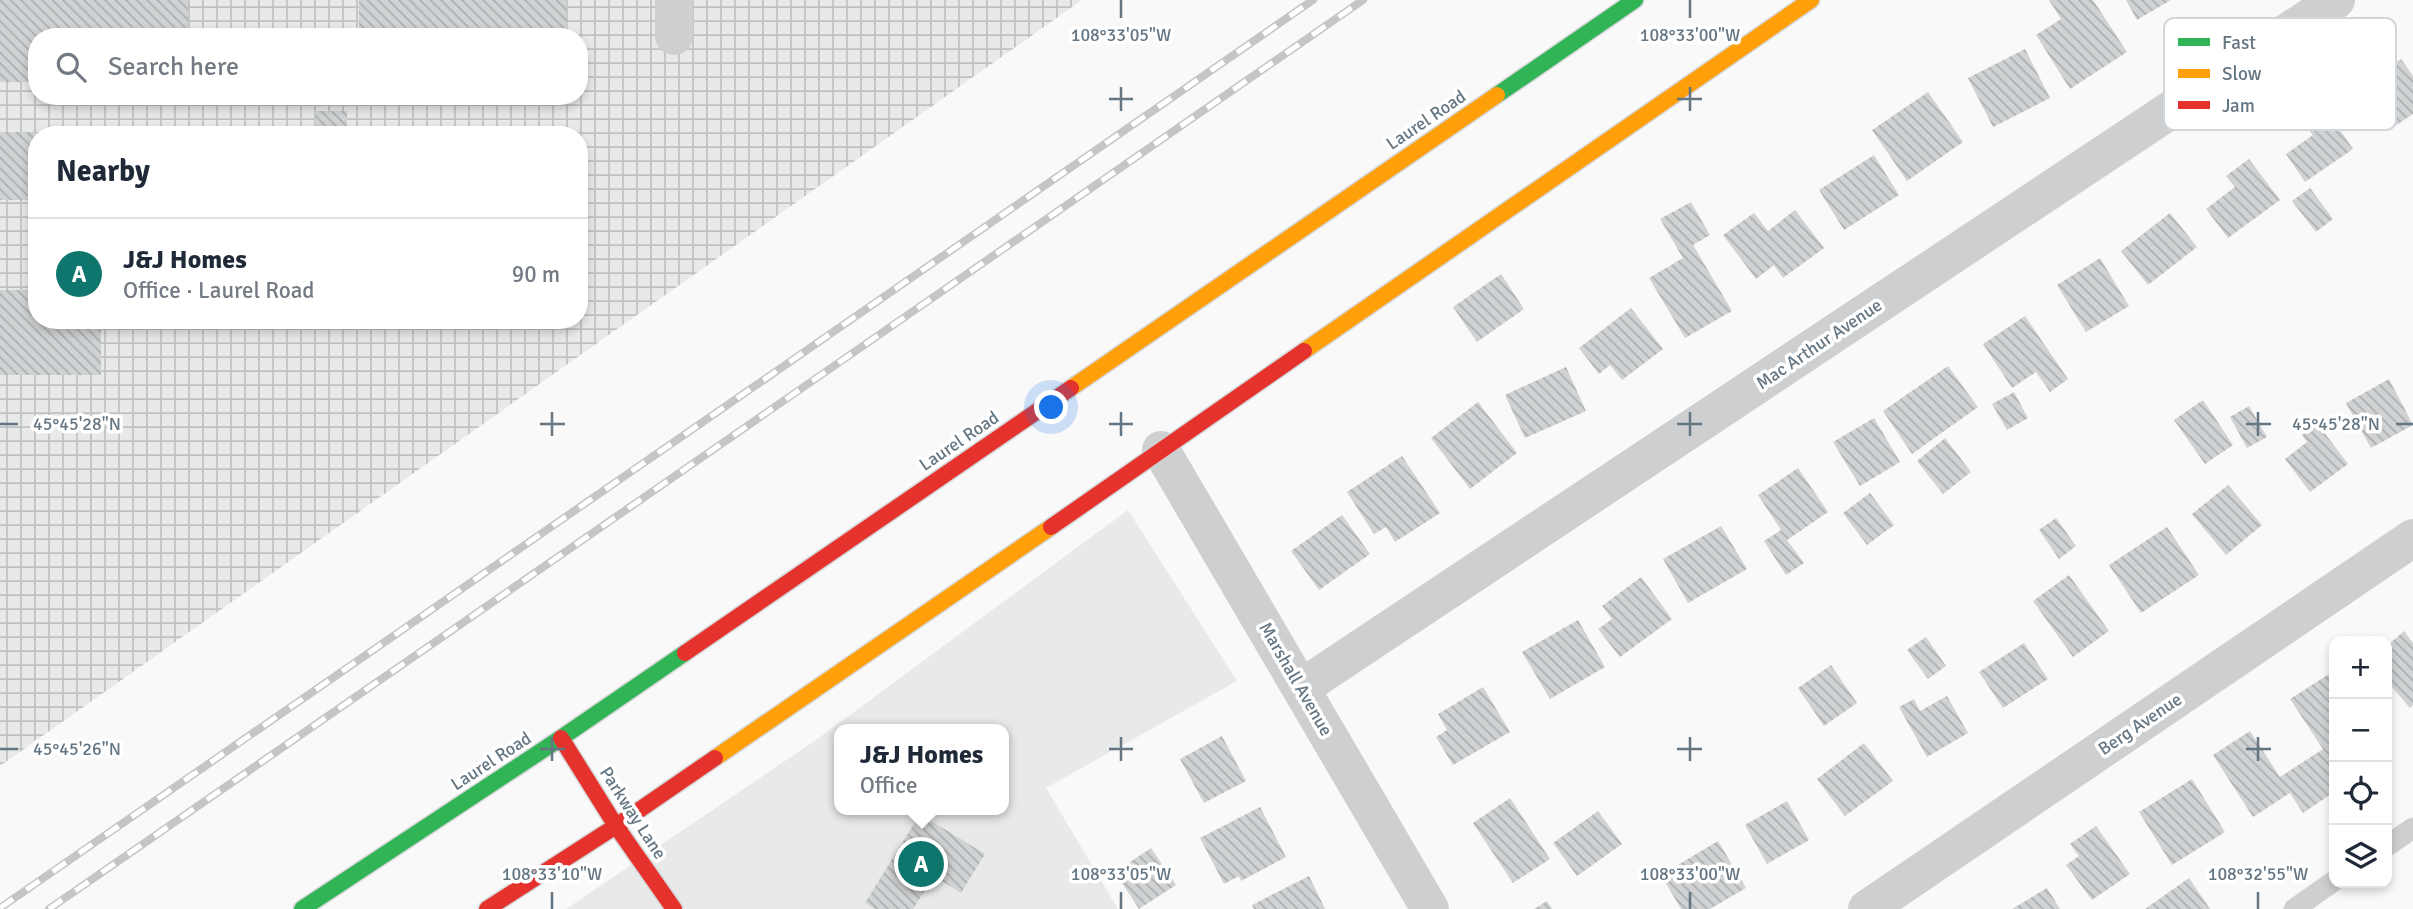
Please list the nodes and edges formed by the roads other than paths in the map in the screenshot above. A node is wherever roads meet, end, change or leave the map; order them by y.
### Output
1 (1635, 0) edge
2 (1811, 0) edge
3 (2336, 0) edge
4 (2309, 18) edge
5 (2164, 114) edge
6 (1161, 450) junction
7 (2413, 538) edge
8 (1301, 688) junction
9 (561, 738) junction
10 (616, 826) junction
11 (2413, 828) edge
12 (2392, 843) edge
13 (2329, 884) edge
14 (302, 909) edge
15 (487, 909) edge
16 (674, 909) edge
17 (1430, 909) edge
18 (1867, 909) edge
19 (2294, 909) edge

1 - 9 main road, Laurel Road
2 - 6 main road
3 - 4 street, Mac Arthur Avenue
5 - 8 street, Mac Arthur Avenue
6 - 8 street, Marshall Avenue
6 - 10 main road
7 - 18 street, Berg Avenue
8 - 17 street, Marshall Avenue
9 - 10 main road, Parkway Lane
9 - 14 main road, Laurel Road
10 - 15 main road
10 - 16 main road, Parkway Lane
11 - 12 lane
13 - 19 lane

